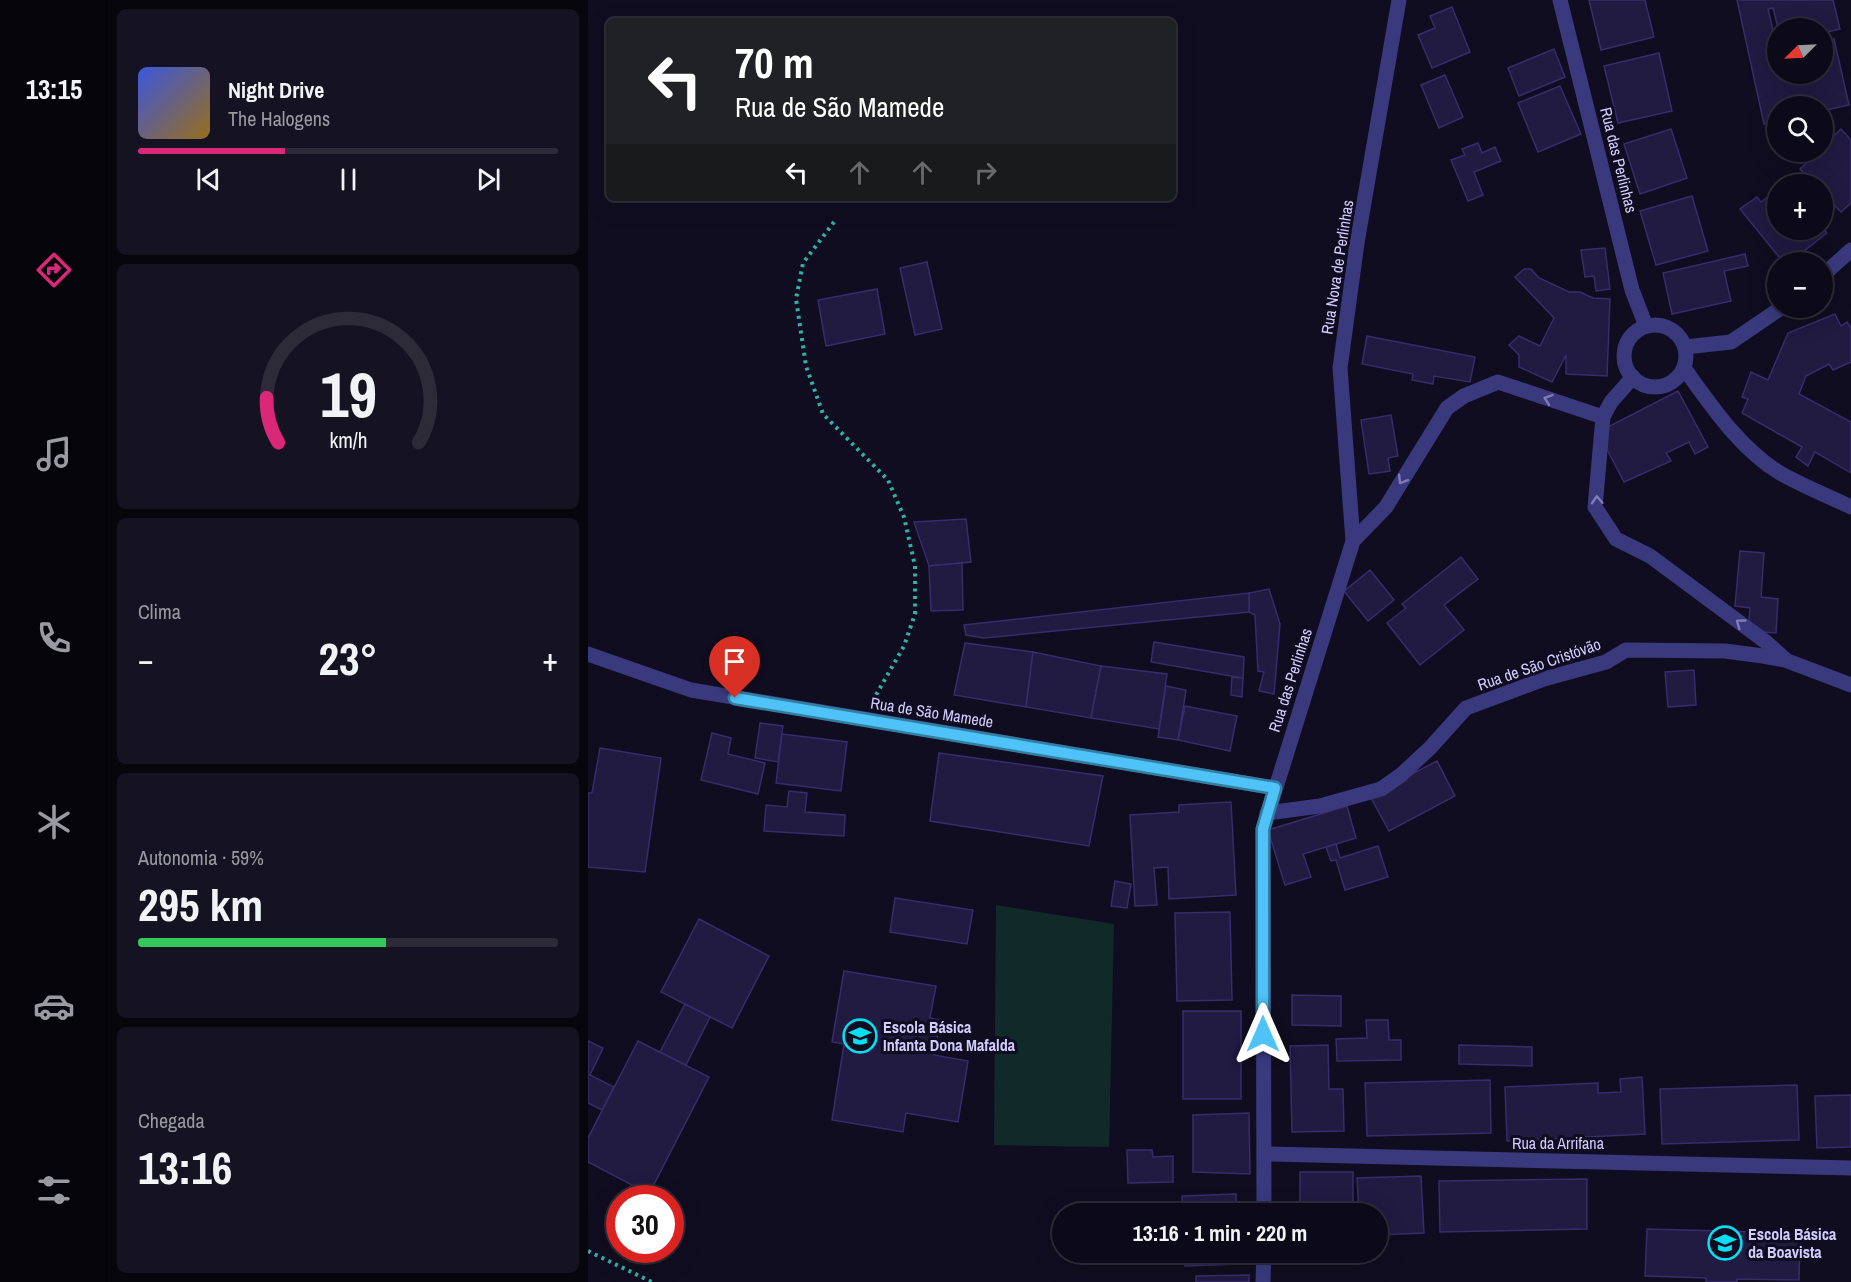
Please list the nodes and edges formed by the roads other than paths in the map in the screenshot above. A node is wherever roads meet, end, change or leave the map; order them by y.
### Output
1 (1399, 0) edge
2 (1560, 0) edge
3 (1851, 250) edge
4 (1833, 266) edge
5 (1767, 318) edge
6 (1646, 326) junction
7 (1685, 347) junction
8 (1684, 368) junction
9 (1633, 377) junction
10 (1603, 417) junction
11 (1851, 507) edge
12 (1353, 541) junction
13 (588, 654) edge
14 (1785, 660) junction
15 (1851, 685) edge
16 (1275, 788) junction
17 (1267, 813) junction
18 (1265, 1154) junction
19 (1851, 1168) edge
20 (1264, 1203) edge
21 (1264, 1263) edge
22 (1263, 1282) edge

1 - 12 street, Rua Nova de Perlinhas
2 - 6 street, Rua das Perlinhas
3 - 4 street
5 - 7 street
6 - 7 street
6 - 9 street
7 - 8 street
8 - 9 street
8 - 11 street
9 - 10 street
10 -> 12 street, Rua das Perlinhas
14 -> 10 street
12 - 16 street, Rua das Perlinhas
13 - 16 street, Rua de São Mamede
14 - 15 street, Rua de São Cristóvão
14 - 17 street, Rua de São Cristóvão
16 - 17 street, Rua das Perlinhas
17 - 18 street, Rua das Perlinhas
18 - 19 street, Rua da Arrifana
18 - 20 street, Rua das Perlinhas
21 - 22 street

